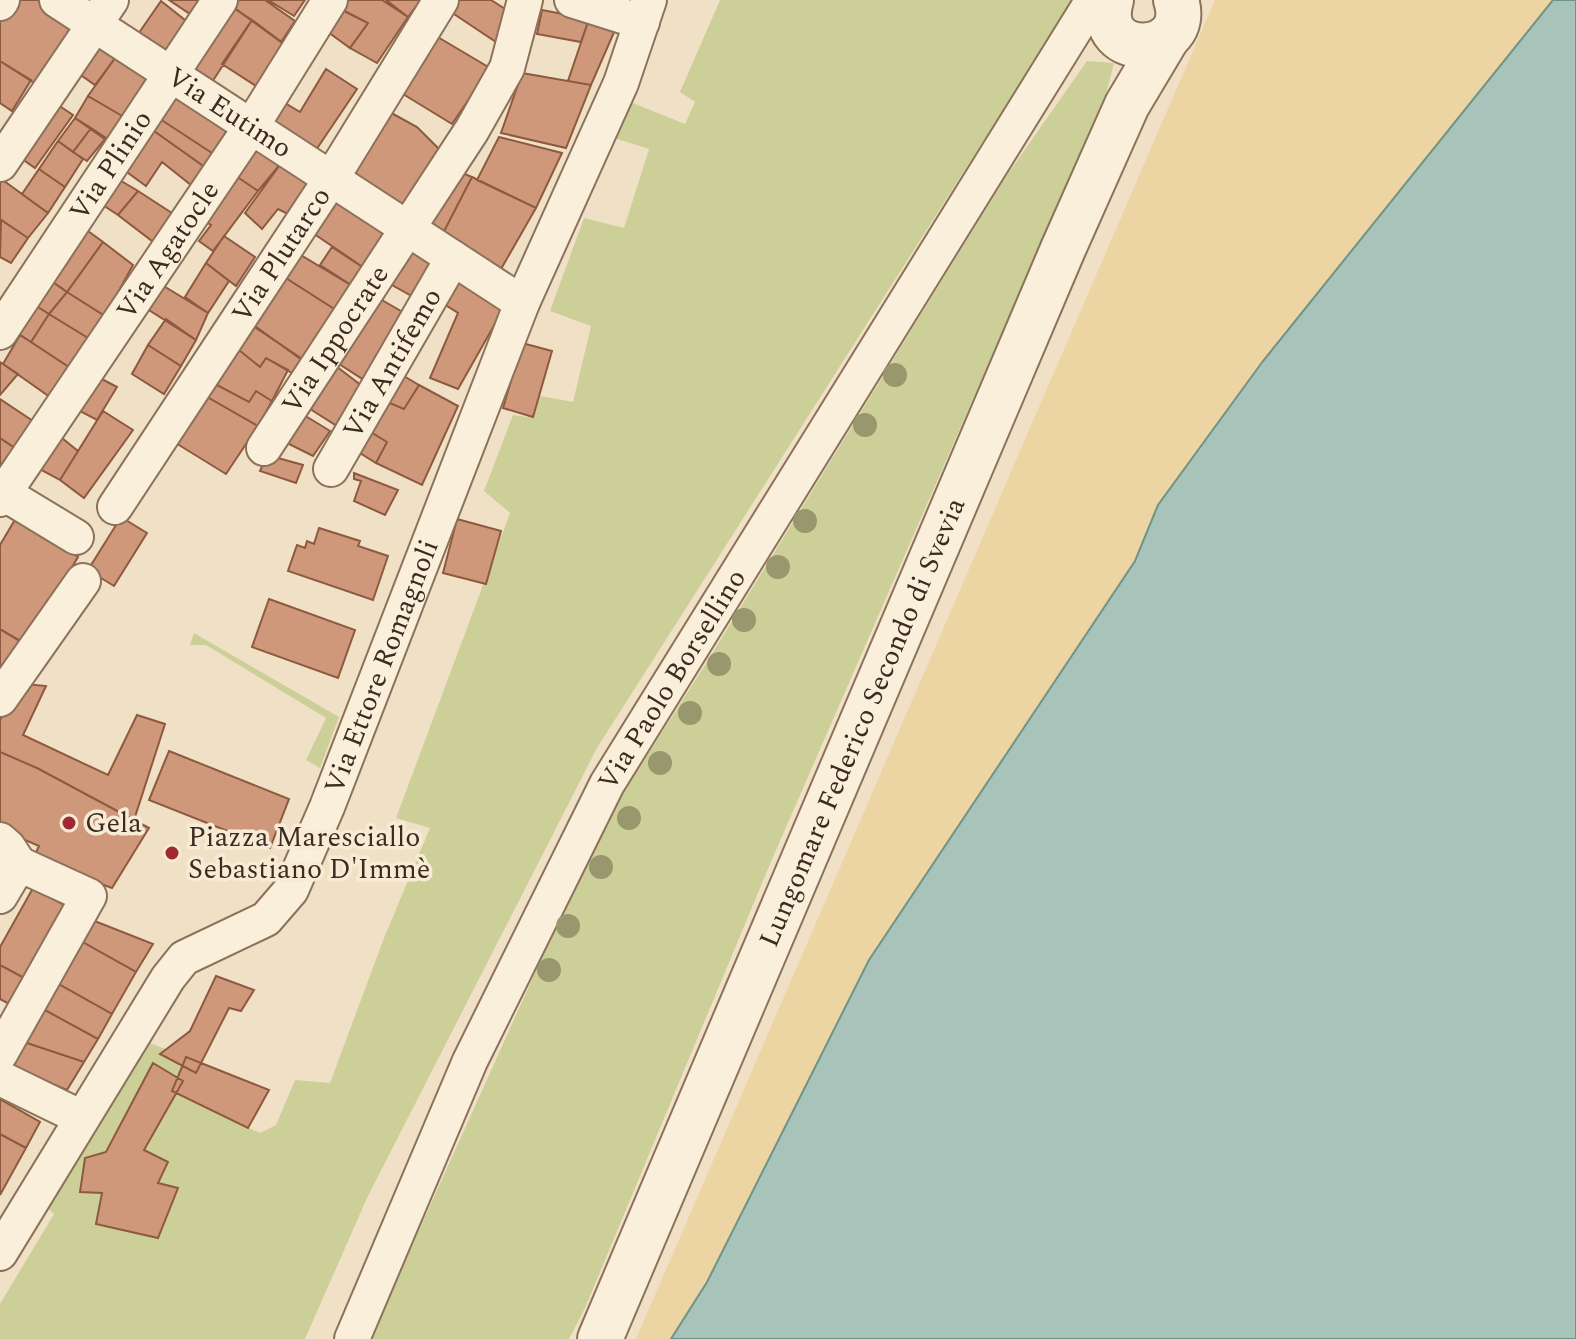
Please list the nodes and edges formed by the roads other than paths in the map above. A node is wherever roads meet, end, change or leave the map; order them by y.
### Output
1 (57, 0) edge
2 (220, 0) edge
3 (330, 0) edge
4 (441, 0) edge
5 (525, 0) edge
6 (572, 0) edge
7 (645, 11) edge
8 (103, 12) edge
9 (1134, 14) edge
10 (171, 75) junction
11 (251, 127) junction
12 (0, 164) edge
13 (331, 179) junction
14 (407, 230) junction
15 (453, 258) junction
16 (522, 303) junction
17 (0, 332) edge
18 (264, 448) dead end
19 (331, 469) dead end
20 (1, 494) edge
21 (115, 507) dead end
22 (76, 537) dead end
23 (83, 581) dead end
24 (0, 699) edge
25 (9, 852) edge
26 (0, 896) edge
27 (0, 1054) edge
28 (0, 1078) edge
29 (82, 1118) junction
30 (0, 1253) edge
31 (352, 1339) edge
32 (600, 1339) edge

1 - 8 street, Via Eutimo
2 - 10 street, Via Plinio
3 - 11 street, Via Agatocle
4 - 13 street, Via Plutarco
5 - 14 street, Via Ippocrate
6 - 7 street
7 - 16 street, Via Ettore Romagnoli
8 - 10 street, Via Eutimo
8 - 12 street
9 - 31 street, Via Paolo Borsellino
9 - 32 street, Lungomare Federico Secondo di Svevia
10 - 11 street, Via Eutimo
10 - 17 street, Via Plinio
11 - 13 street, Via Eutimo
11 - 20 street, Via Agatocle
13 - 14 street, Via Eutimo
13 - 21 street, Via Plutarco
14 - 15 street, Via Eutimo
14 - 18 street, Via Ippocrate
15 - 16 street, Via Eutimo
15 - 19 street, Via Antifemo
16 - 29 street, Via Ettore Romagnoli
20 - 22 street
23 - 24 street
25 - 26 street
25 - 27 street
28 - 29 street
29 - 30 street, Via Ettore Romagnoli

